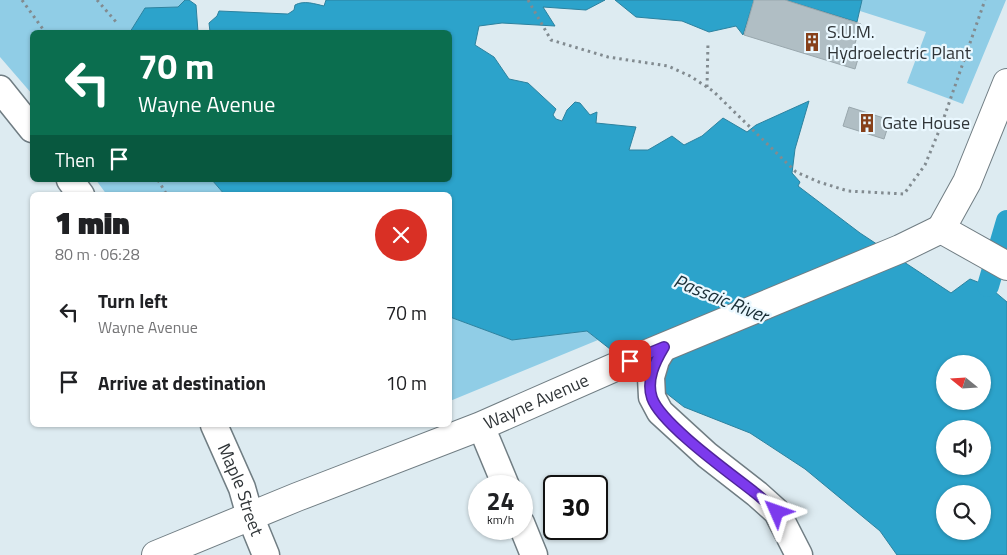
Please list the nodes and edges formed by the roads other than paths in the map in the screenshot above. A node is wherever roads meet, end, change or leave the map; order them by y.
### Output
1 (1007, 84) edge
2 (0, 89) edge
3 (30, 127) edge
4 (941, 229) junction
5 (1007, 266) edge
6 (664, 347) junction
7 (481, 426) junction
8 (215, 427) edge
9 (501, 475) edge
10 (250, 516) junction
11 (528, 540) edge
12 (156, 555) edge
13 (266, 555) edge
14 (534, 555) edge
15 (799, 555) edge

1 - 4 main road
2 - 3 street
4 - 5 main road
4 - 6 main road, Wayne Avenue
6 - 7 main road, Wayne Avenue
6 - 15 street
7 - 9 street
7 - 10 main road, Wayne Avenue
8 - 10 street, Maple Street
10 - 12 main road, Wayne Avenue
10 - 13 street, Maple Street
11 - 14 street

